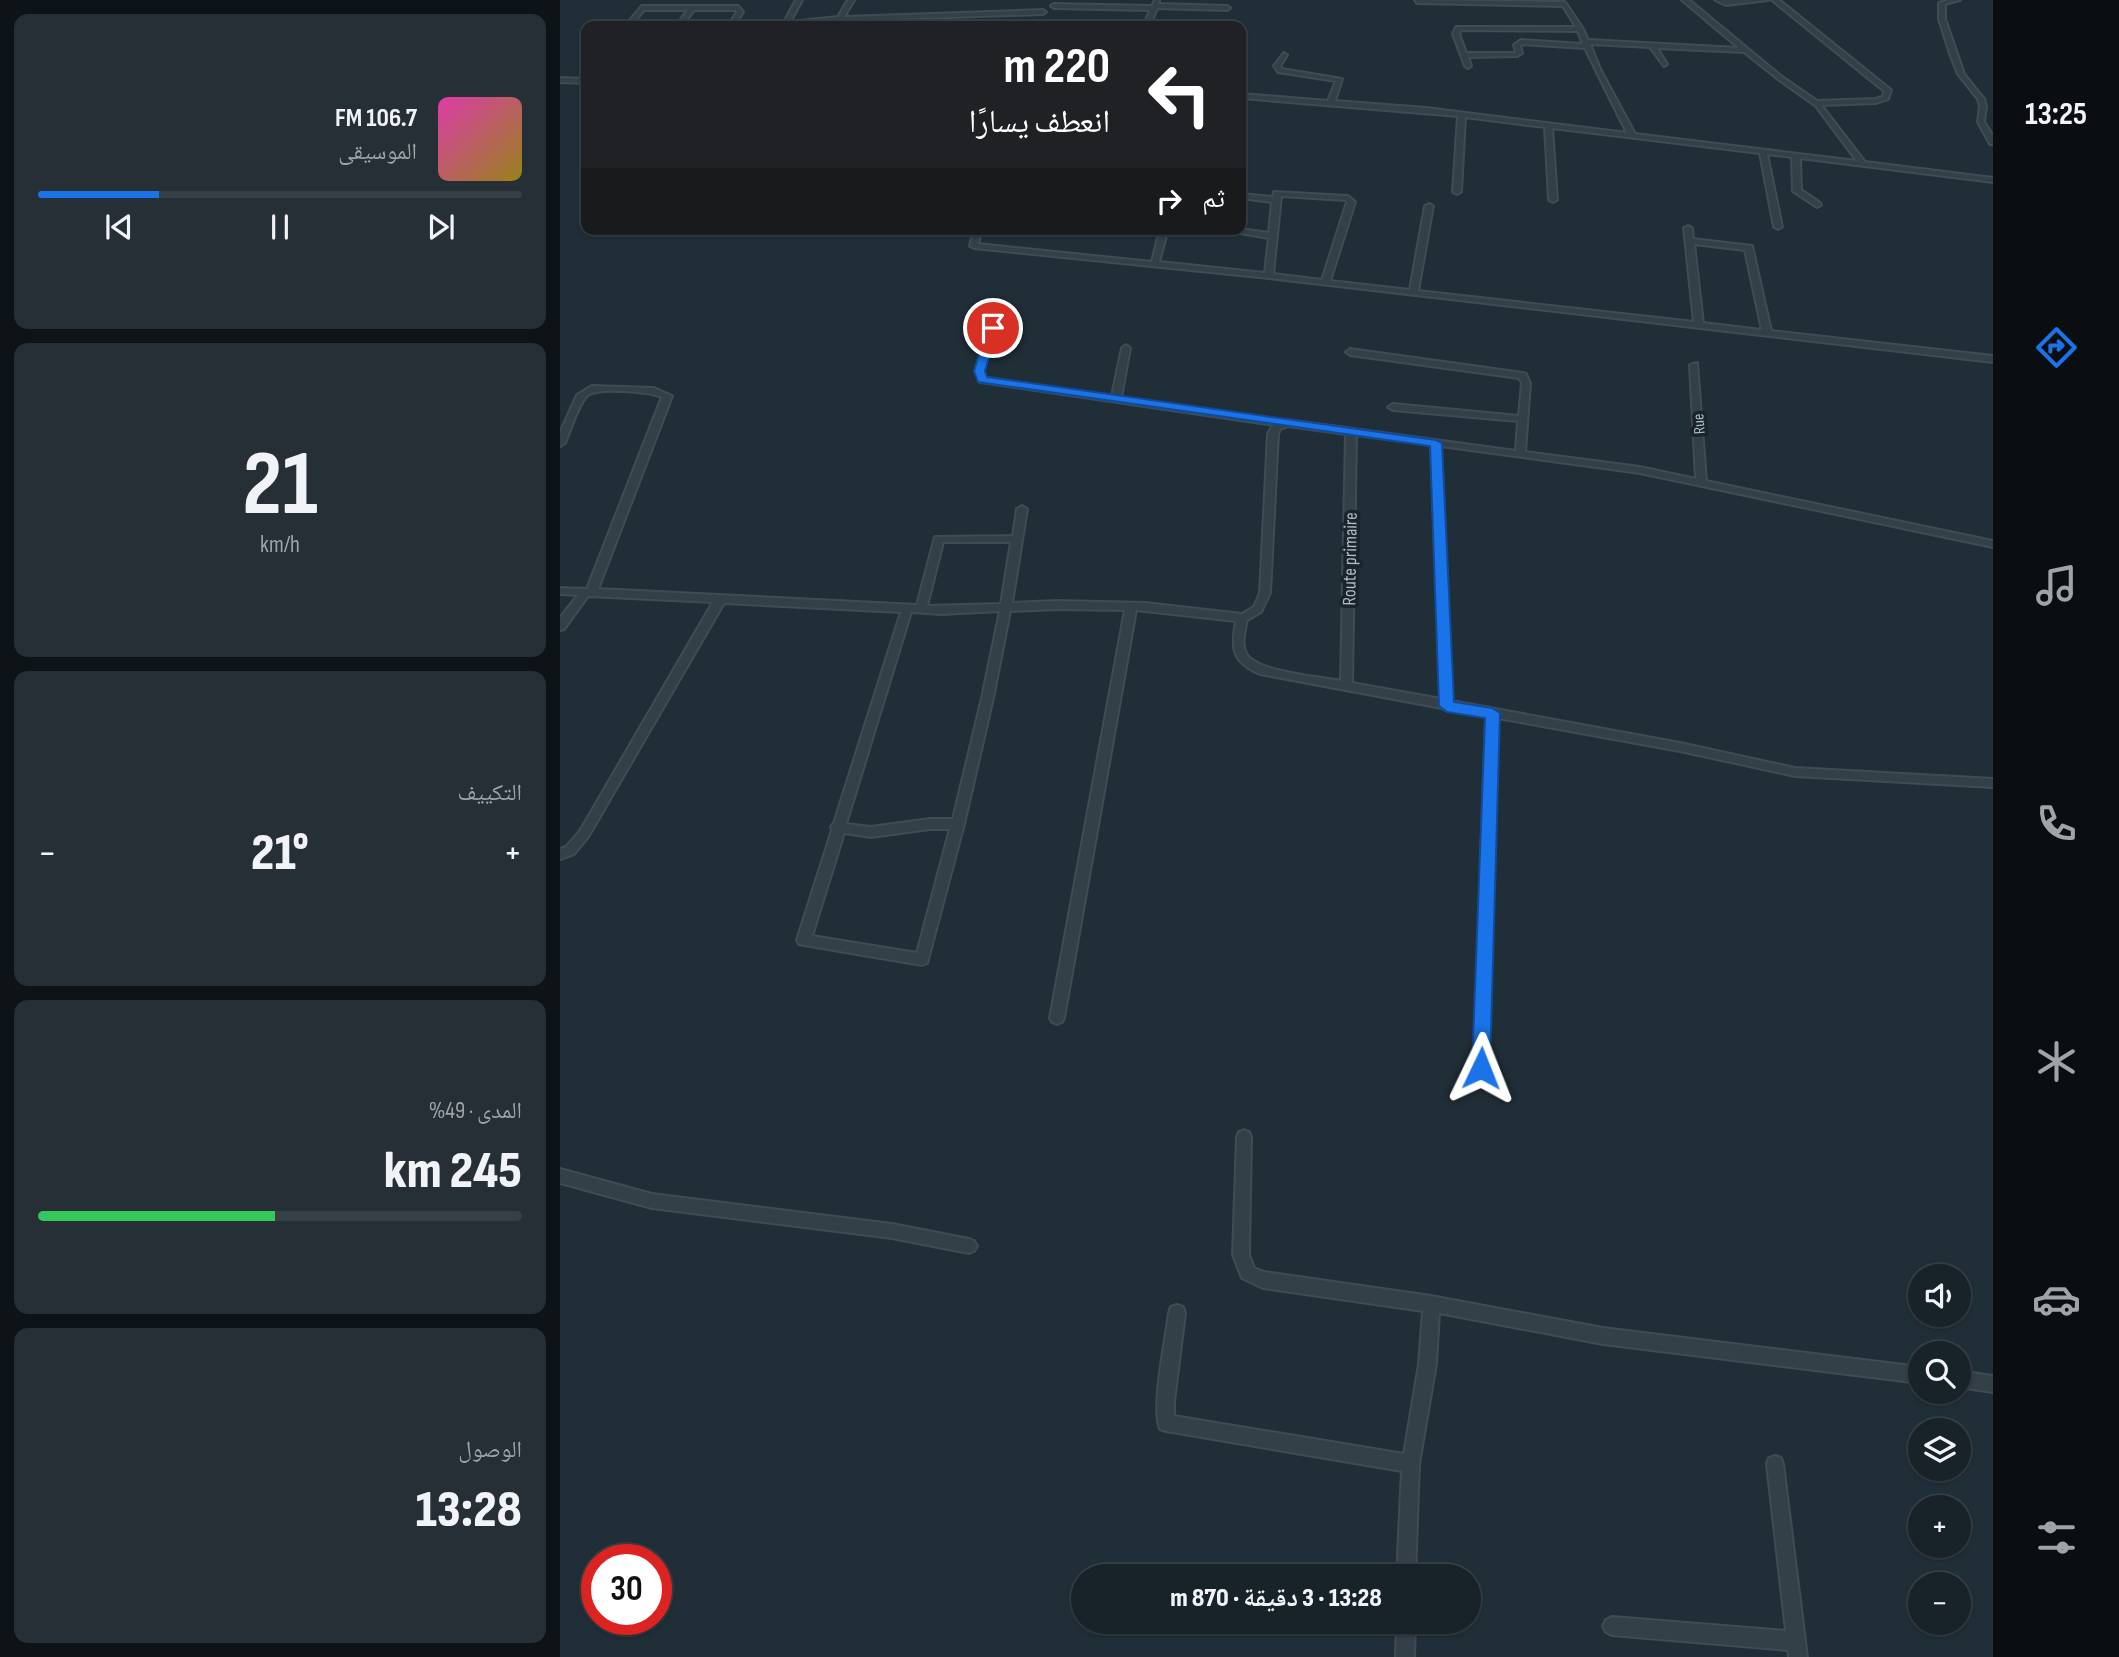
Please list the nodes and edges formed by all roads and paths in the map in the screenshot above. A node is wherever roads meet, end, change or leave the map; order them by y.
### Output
1 (648, 0) edge
2 (746, 0) edge
3 (799, 0) edge
4 (851, 0) edge
5 (1685, 0) edge
6 (1718, 0) edge
7 (1765, 0) edge
8 (1775, 0) edge
9 (1957, 0) edge
10 (1417, 1) edge
11 (1054, 5) dead end
12 (1155, 5) edge
13 (642, 8) junction
14 (692, 8) junction
15 (1227, 8) dead end
16 (740, 11) junction
17 (1043, 12) dead end
18 (840, 19) junction
19 (632, 21) edge
20 (683, 21) edge
21 (734, 21) edge
22 (787, 21) edge
23 (822, 21) edge
24 (1580, 29) junction
25 (1586, 44) junction
26 (1652, 45) junction
27 (1745, 50) junction
28 (1284, 55) dead end
29 (1464, 55) junction
30 (1664, 64) dead end
31 (1468, 66) dead end
32 (560, 80) edge
33 (581, 82) edge
34 (1246, 96) edge
35 (1331, 102) junction
36 (1814, 103) junction
37 (1462, 114) junction
38 (1548, 125) junction
39 (1633, 137) junction
40 (1993, 142) edge
41 (1763, 152) junction
42 (1796, 156) junction
43 (1863, 164) junction
44 (1993, 180) edge
45 (1457, 192) dead end
46 (1246, 197) edge
47 (1275, 200) junction
48 (1552, 200) dead end
49 (1817, 205) dead end
50 (1429, 206) dead end
51 (1688, 228) dead end
52 (1778, 228) dead end
53 (1246, 232) edge
54 (977, 235) edge
55 (1162, 235) edge
56 (1272, 236) junction
57 (1689, 241) junction
58 (1155, 264) junction
59 (1269, 276) junction
60 (1325, 283) junction
61 (1412, 293) junction
62 (1699, 326) junction
63 (993, 328) dead end
64 (1767, 332) junction
65 (1126, 348) dead end
66 (1350, 352) dead end
67 (1993, 359) edge
68 (1694, 365) dead end
69 (1116, 398) junction
70 (1393, 407) dead end
71 (1523, 419) junction
72 (1282, 424) junction
73 (1351, 432) junction
74 (560, 443) edge
75 (1436, 443) junction
76 (1520, 455) junction
77 (1702, 483) junction
78 (1022, 509) dead end
79 (1017, 539) junction
80 (1993, 544) edge
81 (560, 591) edge
82 (588, 593) junction
83 (720, 600) junction
84 (1007, 607) junction
85 (1131, 607) junction
86 (914, 609) junction
87 (1242, 618) junction
88 (560, 626) edge
89 (1346, 686) junction
90 (1447, 706) junction
91 (1492, 713) junction
92 (1993, 783) edge
93 (958, 824) junction
94 (837, 827) junction
95 (560, 854) edge
96 (1057, 1018) dead end
97 (1481, 1068) dead end
98 (1244, 1137) dead end
99 (560, 1176) edge
100 (969, 1246) dead end
101 (1431, 1304) junction
102 (1177, 1313) dead end
103 (1908, 1373) edge
104 (1971, 1381) edge
105 (1993, 1384) edge
106 (1411, 1464) junction
107 (1775, 1464) dead end
108 (1407, 1564) edge
109 (1612, 1626) dead end
110 (1406, 1634) edge
111 (1797, 1649) edge
112 (1405, 1657) edge

1 - 13 street
2 - 16 street
3 - 22 street
4 - 18 street
5 - 27 street
6 - 7 street
8 - 36 street
9 - 40 street
10 - 24 street
11 - 12 street
12 - 15 street
13 - 14 street
13 - 19 street
14 - 16 street
14 - 20 street
16 - 21 street
17 - 18 street
18 - 23 street
24 - 25 street
24 - 29 street
25 - 26 street
25 - 29 street
25 - 39 street
26 - 27 street
26 - 30 street
27 - 36 street
28 - 35 street
29 - 31 street
32 - 33 street
34 - 35 street
35 - 37 street
36 - 43 street
37 - 38 street
37 - 45 street
38 - 39 street
38 - 48 street
39 - 41 street
41 - 42 street
41 - 52 street
42 - 43 street
42 - 49 street
43 - 44 street
46 - 47 street
47 - 56 street
47 - 60 street
50 - 61 street
51 - 57 street
53 - 56 street
54 - 58 street
55 - 58 street
56 - 59 street
57 - 62 street
57 - 64 street
58 - 59 street
59 - 60 street
60 - 61 street
61 - 62 street
62 - 64 street
63 - 69 street
64 - 67 street
65 - 69 street
66 - 71 street
68 - 77 street, Rue
69 - 72 street
70 - 71 street
71 - 76 street
72 - 73 street
72 - 87 street
73 - 75 street
73 - 89 street, Route primaire
74 - 82 street
75 - 76 street
75 - 90 street
76 - 77 street
77 - 80 street
78 - 79 street
79 - 84 street
79 - 86 street
81 - 82 street
82 - 83 street
82 - 88 street
83 - 86 street
83 - 95 street
84 - 85 street
84 - 86 street
84 - 93 street
85 - 87 street
85 - 96 street
86 - 94 street
87 - 89 street
89 - 90 street
90 - 91 street
91 - 92 street
91 - 97 street
93 - 94 street
93 - 94 street
98 - 101 street
99 - 100 street
101 - 103 street
101 - 106 street
102 - 106 street
104 - 105 street
106 - 108 street
107 - 111 street
109 - 111 street
110 - 112 street

